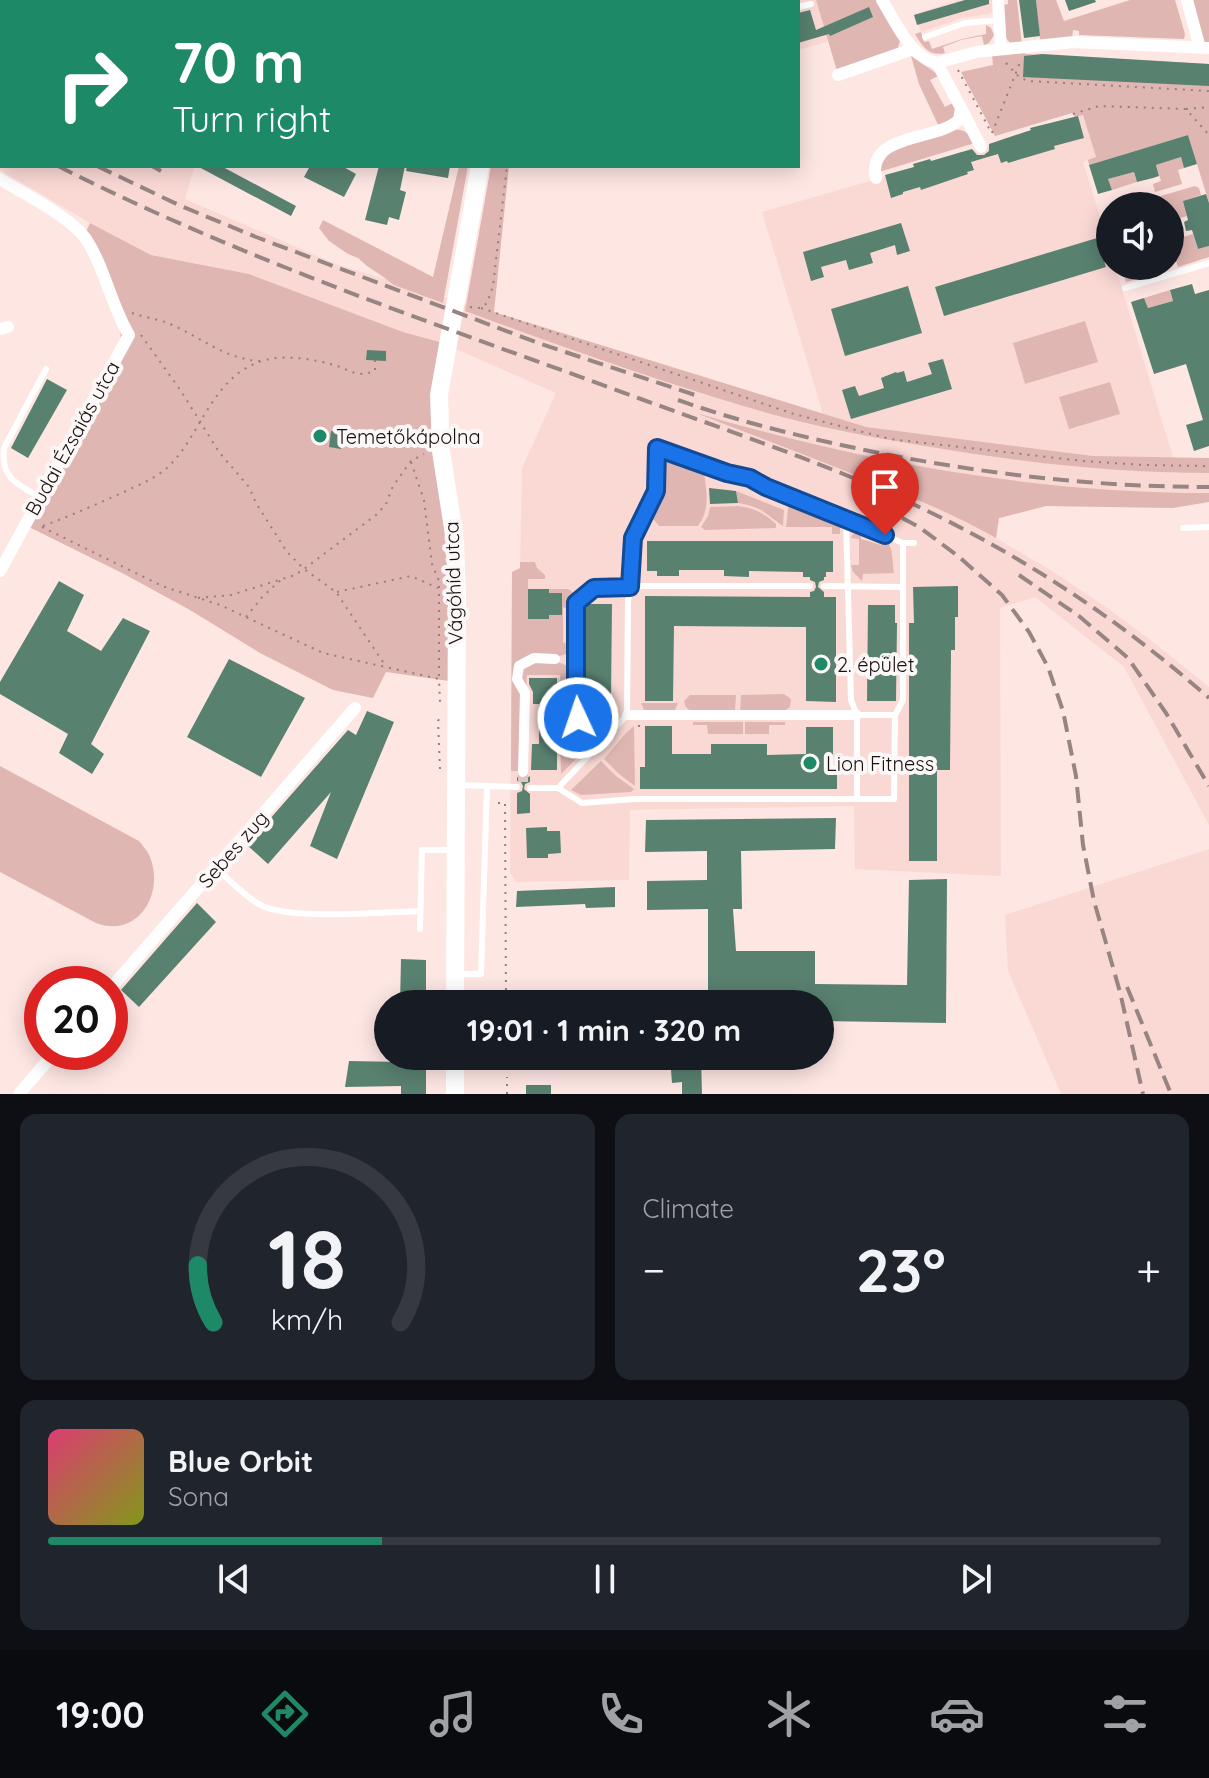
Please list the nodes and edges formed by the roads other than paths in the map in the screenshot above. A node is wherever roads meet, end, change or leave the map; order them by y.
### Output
1 (882, 0) edge
2 (998, 0) edge
3 (1187, 0) edge
4 (811, 4) dead end
5 (800, 7) edge
6 (999, 20) junction
7 (925, 37) dead end
8 (1205, 48) edge
9 (913, 49) junction
10 (1001, 49) junction
11 (937, 63) junction
12 (838, 75) dead end
13 (961, 108) junction
14 (981, 147) dead end
15 (480, 168) edge
16 (876, 178) dead end
17 (0, 179) edge
18 (1209, 263) edge
19 (1125, 288) dead end
20 (46, 369) dead end
21 (40, 497) junction
22 (846, 520) junction
23 (1209, 527) edge
24 (1183, 528) dead end
25 (903, 543) junction
26 (914, 543) dead end
27 (0, 571) edge
28 (810, 586) dead end
29 (824, 586) dead end
30 (848, 586) junction
31 (630, 587) junction
32 (903, 587) junction
33 (555, 659) joint
34 (576, 660) junction
35 (355, 708) dead end
36 (627, 715) junction
37 (857, 715) junction
38 (895, 715) junction
39 (608, 735) junction
40 (523, 772) tunnel mouth
41 (456, 785) junction
42 (487, 786) junction
43 (517, 787) dead end
44 (530, 788) dead end
45 (558, 788) junction
46 (857, 799) junction
47 (456, 850) junction
48 (216, 868) junction
49 (420, 911) junction
50 (420, 929) dead end
51 (128, 968) edge
52 (455, 974) junction
53 (455, 990) edge
54 (40, 1070) edge
55 (455, 1070) edge
56 (19, 1094) edge
57 (455, 1094) edge

1 - 9 street
2 - 6 street
3 - 8 street
4 - 5 lane
6 - 7 lane
6 - 10 street
8 - 10 street
9 - 11 street
9 - 12 street
10 - 11 street
11 - 13 street
13 - 14 street
13 - 16 street
15 - 41 main road, Vágóhíd utca
17 - 21 street, Budai Ézsaiás utca
18 - 19 lane
20 - 21 lane
21 - 27 street, Budai Ézsaiás utca
22 - 25 lane
22 - 30 lane
22 - 31 lane
23 - 24 lane
25 - 26 lane
25 - 32 lane
28 - 31 lane
29 - 30 lane
30 - 32 lane
30 - 37 lane
31 - 34 lane
31 - 36 lane
32 - 38 lane
33 - 34 lane
33 - 40 street
34 - 39 lane
35 - 48 street, Sebes zug
36 - 37 street
36 - 39 lane
37 - 38 lane
37 - 46 lane
38 - 46 lane
39 - 45 lane
41 - 42 lane
41 - 47 main road, Vágóhíd utca
42 - 43 lane
42 - 52 lane
44 - 45 lane
45 - 46 lane
47 - 49 lane
47 - 52 main road, Vágóhíd utca
48 - 49 lane
48 - 51 street, Sebes zug
49 - 50 lane
52 - 53 main road, Vágóhíd utca
54 - 56 street
55 - 57 main road

